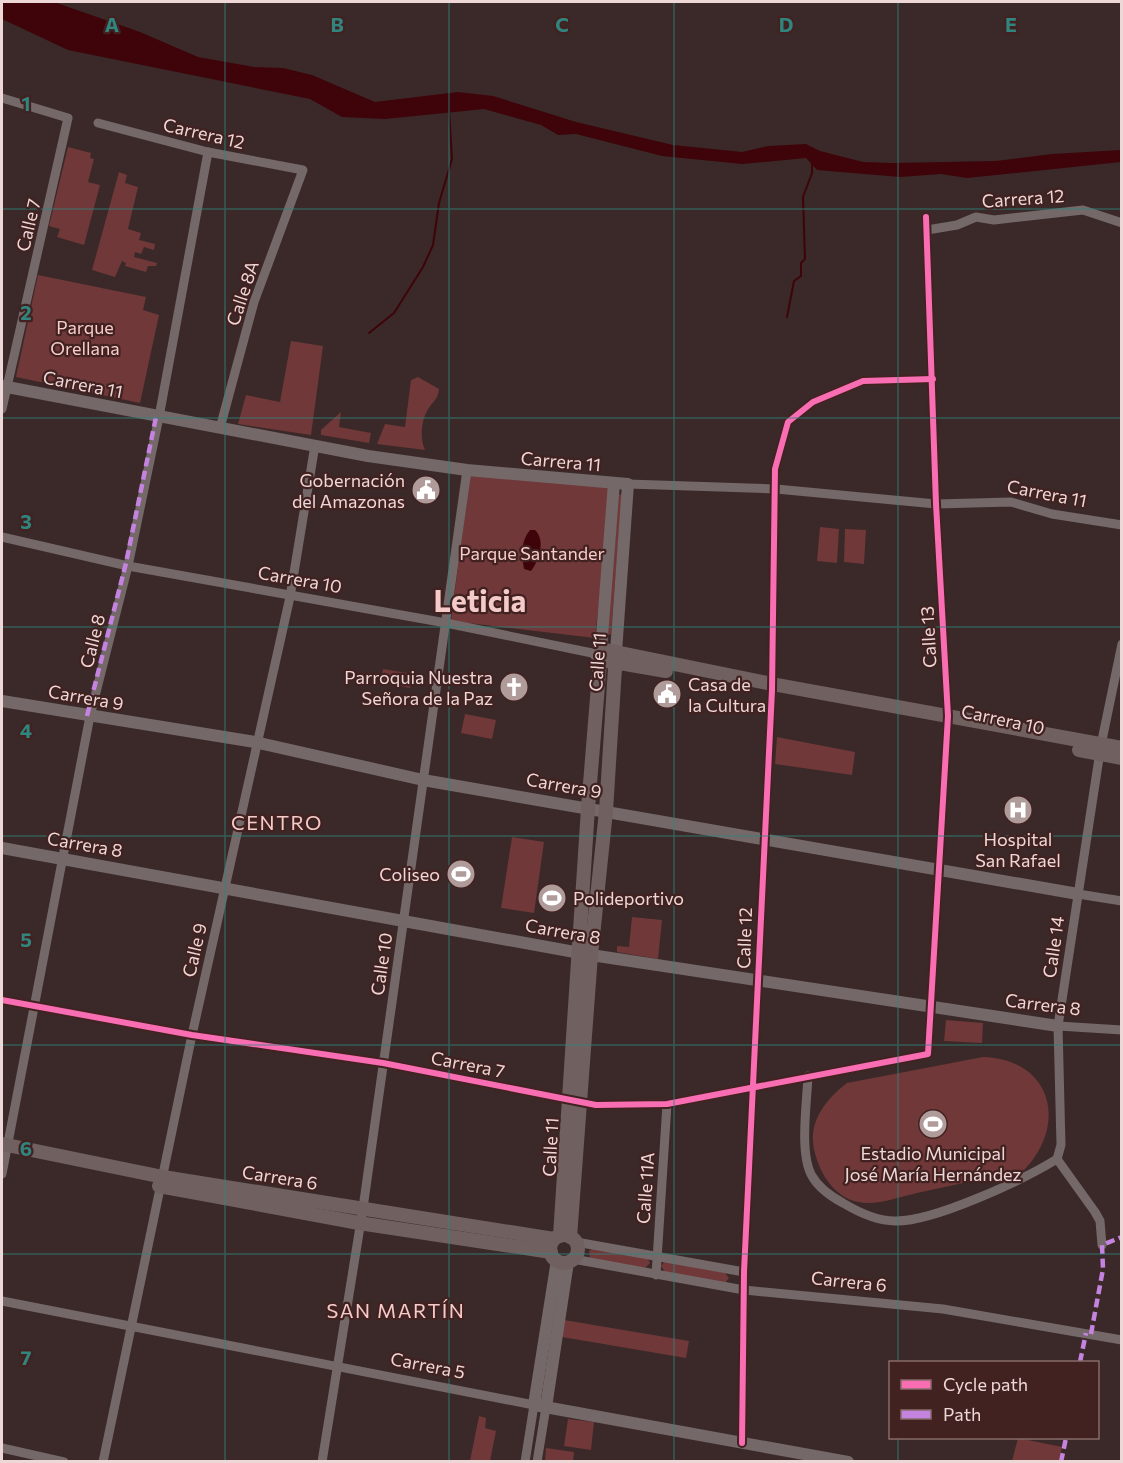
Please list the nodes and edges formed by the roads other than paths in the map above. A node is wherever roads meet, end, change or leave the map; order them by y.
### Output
1 (2, 98) edge
2 (98, 123) dead end
3 (208, 152) junction
4 (303, 170) joint
5 (926, 217) dead end
6 (1122, 224) edge
7 (927, 230) junction
8 (933, 379) junction
9 (4, 387) edge
10 (2, 409) edge
11 (159, 417) junction
12 (220, 428) junction
13 (315, 445) junction
14 (467, 470) junction
15 (614, 483) junction
16 (628, 484) junction
17 (776, 489) junction
18 (936, 504) junction
19 (1122, 525) edge
20 (2, 537) edge
21 (128, 566) junction
22 (290, 597) junction
23 (446, 622) junction
24 (1122, 644) edge
25 (598, 654) junction
26 (615, 657) junction
27 (772, 687) junction
28 (2, 701) edge
29 (90, 716) junction
30 (947, 719) junction
31 (255, 742) junction
32 (1122, 748) edge
33 (1101, 750) junction
34 (1122, 758) edge
35 (423, 780) junction
36 (588, 808) junction
37 (606, 811) junction
38 (763, 837) junction
39 (2, 848) edge
40 (64, 859) junction
41 (939, 869) junction
42 (225, 888) junction
43 (1078, 894) junction
44 (1122, 901) edge
45 (403, 920) junction
46 (585, 953) junction
47 (758, 980) junction
48 (2, 1000) edge
49 (35, 1007) junction
50 (932, 1007) junction
51 (1059, 1026) junction
52 (1122, 1030) edge
53 (192, 1035) junction
54 (928, 1054) joint
55 (383, 1063) junction
56 (808, 1076) junction
57 (753, 1087) junction
58 (575, 1101) junction
59 (667, 1104) junction
60 (4, 1149) edge
61 (1057, 1159) junction
62 (2, 1174) edge
63 (162, 1182) junction
64 (363, 1208) junction
65 (359, 1223) junction
66 (1102, 1245) dead end
67 (564, 1248) junction
68 (657, 1255) junction
69 (744, 1272) junction
70 (656, 1275) junction
71 (744, 1290) junction
72 (2, 1301) edge
73 (130, 1326) junction
74 (1122, 1340) edge
75 (338, 1365) junction
76 (540, 1406) junction
77 (742, 1443) junction
78 (2, 1448) edge
79 (808, 1457) edge
80 (64, 1461) edge
81 (103, 1461) edge
82 (322, 1461) edge
83 (525, 1461) edge
84 (537, 1461) edge
85 (848, 1461) edge

1 - 9 street, Calle 7
2 - 3 street, Carrera 12
3 - 4 street, Carrera 12
3 - 11 street, Calle 8
4 - 12 street, Calle 8A
5 - 7 street, Calle 13
6 - 7 street, Carrera 12
7 - 8 street, Calle 13
8 - 17 street, Calle 12
8 - 18 street, Calle 13
9 - 10 street, Calle 7
9 - 11 street, Carrera 11
11 - 12 street, Carrera 11
11 - 21 street, Calle 8
12 - 13 street, Carrera 11
13 - 14 street, Carrera 11
13 - 22 street, Calle 9
14 - 15 street, Carrera 11
14 - 23 street, Calle 10
15 - 16 street, Carrera 11
15 - 25 street, Calle 11
16 - 17 street, Carrera 11
16 - 26 street, Calle 11
17 - 18 street, Carrera 11
17 - 27 street, Calle 12
18 - 19 street, Carrera 11
18 - 30 street, Calle 13
20 - 21 street, Carrera 10
21 - 22 street, Carrera 10
21 - 29 street, Calle 8
22 - 23 street, Carrera 10
22 - 31 street, Calle 9
23 - 25 street, Carrera 10
23 - 35 street, Calle 10
24 - 33 street, Calle 14
25 - 26 main road, Carrera 10
25 - 36 main road, Calle 11
26 - 27 main road, Carrera 10
26 - 37 main road, Calle 11
27 - 30 main road, Carrera 10
27 - 38 street, Calle 12
28 - 29 street, Carrera 9
29 - 31 street, Carrera 9
29 - 40 street, Calle 8
30 - 33 main road, Carrera 10
30 - 41 street, Calle 13
31 - 35 street, Carrera 9
31 - 42 street, Calle 9
32 - 33 main road, Carrera 10
33 - 34 main road, Carrera 10
33 - 43 street, Calle 14
35 - 36 street, Carrera 9
35 - 45 street, Calle 10
36 - 37 street, Carrera 9
36 - 46 main road, Calle 11
37 - 38 street, Carrera 9
37 - 46 main road, Calle 11
38 - 41 street, Carrera 9
38 - 47 street, Calle 12
39 - 40 street, Carrera 8
40 - 42 street, Carrera 8
40 - 49 street, Calle 8
41 - 43 street, Carrera 9
41 - 50 street, Calle 13
42 - 45 street, Carrera 8
42 - 53 street, Calle 9
43 - 44 street, Carrera 9
43 - 51 street, Calle 14
45 - 46 street, Carrera 8
45 - 55 street, Calle 10
46 - 47 street, Carrera 8
46 - 58 main road, Calle 11
47 - 50 street, Carrera 8
47 - 57 street, Calle 12
48 - 49 street, Carrera 7
49 - 53 street, Carrera 7
49 - 60 street, Calle 8
50 - 51 street, Carrera 8
50 - 54 street, Calle 13
51 - 52 street, Carrera 8
51 - 61 street, Calle 14
53 - 55 street, Carrera 7
53 - 63 street, Calle 9
54 - 56 street, Carrera 7
55 - 58 street, Carrera 7
55 - 64 street, Calle 10
56 - 57 street, Carrera 7
56 - 61 street
57 - 59 street, Carrera 7
57 - 69 street, Calle 12
58 - 59 street, Carrera 7
58 - 67 main road, Calle 11
59 - 68 street, Calle 11A
60 - 62 street, Calle 8
60 - 63 main road, Carrera 6
61 - 66 street
63 - 64 main road, Carrera 6
63 - 65 main road, Carrera 6
63 - 73 street, Calle 9
64 - 65 street, Calle 10
64 - 67 main road, Carrera 6
65 - 67 main road, Carrera 6
65 - 75 street, Calle 10
67 - 68 street, Carrera 6
67 - 70 street, Carrera 6
67 - 76 street, Calle 11
68 - 69 street, Carrera 6
68 - 70 street, Calle 11A
69 - 71 street, Calle 12
70 - 71 street, Carrera 6
71 - 74 street, Carrera 6
71 - 77 street, Calle 12
72 - 73 street, Carrera 5
73 - 75 street, Carrera 5
73 - 81 street, Calle 9
75 - 76 street, Carrera 5
75 - 82 street, Calle 10
76 - 77 street, Carrera 5
76 - 83 street, Calle 11
76 - 84 street, Calle 11
77 - 79 street, Carrera 5
78 - 80 street
79 - 85 street, Carrera 5

